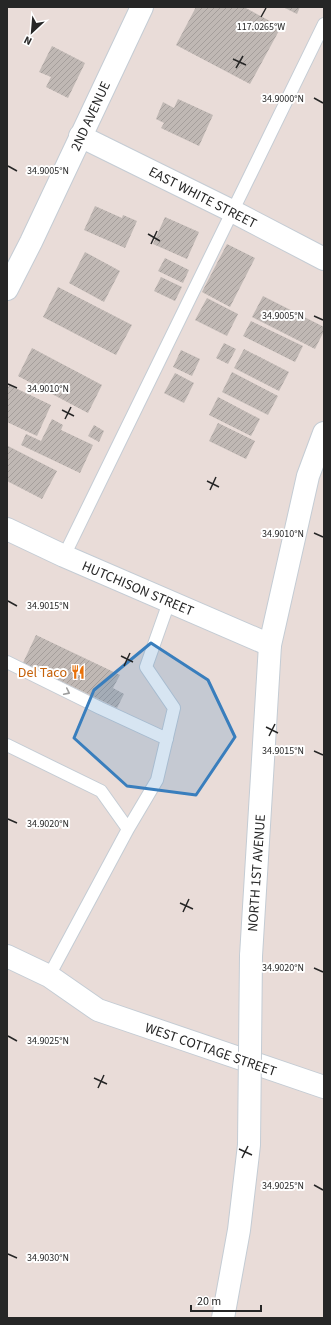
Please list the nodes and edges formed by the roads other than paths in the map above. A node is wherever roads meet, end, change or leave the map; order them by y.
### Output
1 (142, 7) edge
2 (324, 24) edge
3 (80, 136) junction
4 (232, 211) junction
5 (324, 259) edge
6 (7, 289) edge
7 (324, 432) edge
8 (7, 529) edge
9 (64, 556) junction
10 (169, 602) junction
11 (270, 645) junction
12 (7, 662) edge
13 (167, 739) junction
14 (7, 745) edge
15 (128, 829) junction
16 (7, 956) edge
17 (49, 976) junction
18 (324, 1087) edge
19 (223, 1318) edge

1 - 3 street, 2ND AVENUE
2 - 4 lane
3 - 4 street, EAST WHITE STREET
3 - 6 street, 2ND AVENUE
4 - 5 street, EAST WHITE STREET
4 - 9 lane
7 - 11 street, NORTH 1ST AVENUE
8 - 9 street, HUTCHISON STREET
9 - 10 street, HUTCHISON STREET
10 - 11 street, HUTCHISON STREET
10 - 13 lane
11 - 19 street, NORTH 1ST AVENUE, bridge
12 -> 13 lane
13 - 15 lane
14 - 15 lane
15 - 17 lane
16 - 17 street, WEST COTTAGE STREET
17 - 18 street, WEST COTTAGE STREET

